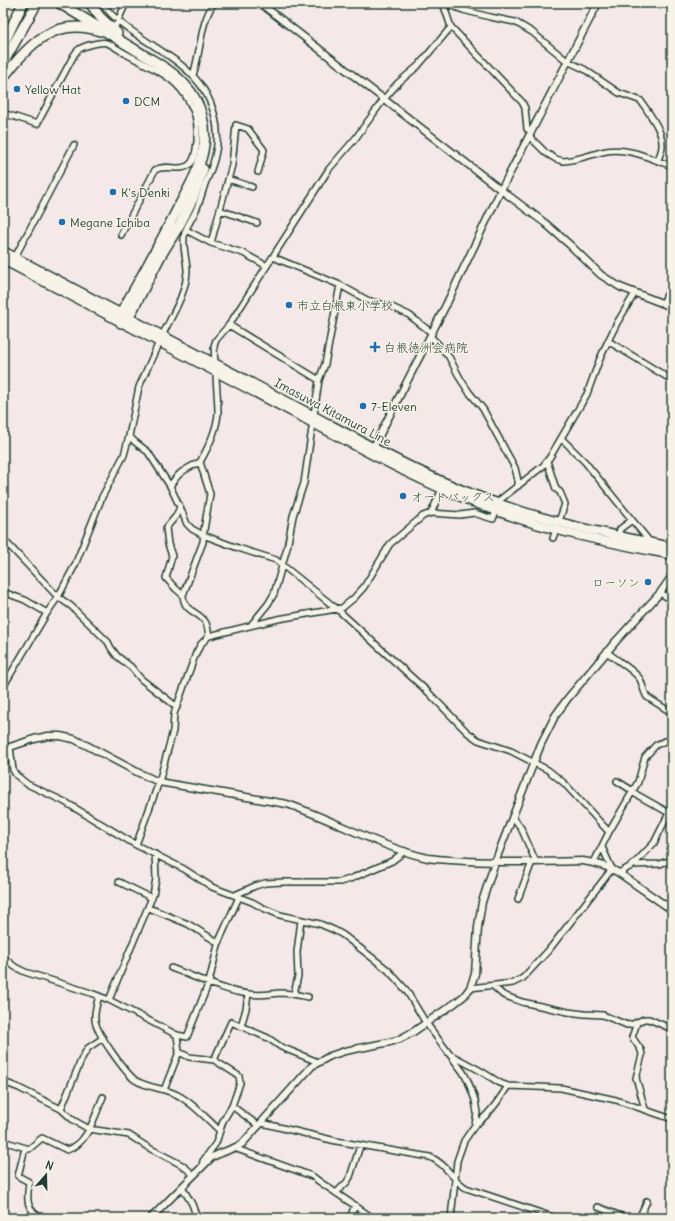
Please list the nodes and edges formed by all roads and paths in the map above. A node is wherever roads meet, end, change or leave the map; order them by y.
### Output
1 (23, 3) edge
2 (32, 3) edge
3 (37, 3) edge
4 (59, 3) edge
5 (69, 3) edge
6 (90, 3) edge
7 (102, 3) edge
8 (126, 3) edge
9 (214, 3) edge
10 (260, 3) edge
11 (444, 3) edge
12 (598, 3) edge
13 (118, 20) junction
14 (451, 27) junction
15 (112, 35) junction
16 (9, 41) edge
17 (3, 55) edge
18 (567, 61) junction
19 (3, 62) edge
20 (193, 75) junction
21 (3, 78) edge
22 (384, 99) junction
23 (3, 113) edge
24 (530, 134) junction
25 (74, 145) dead end
26 (658, 161) junction
27 (672, 166) edge
28 (258, 172) dead end
29 (228, 179) junction
30 (252, 187) dead end
31 (501, 190) junction
32 (220, 210) junction
33 (257, 223) dead end
34 (186, 230) junction
35 (121, 235) dead end
36 (211, 243) junction
37 (3, 251) edge
38 (15, 257) junction
39 (273, 257) junction
40 (3, 260) edge
41 (267, 266) junction
42 (672, 284) edge
43 (340, 285) junction
44 (635, 293) junction
45 (663, 303) junction
46 (672, 307) edge
47 (124, 318) junction
48 (229, 325) junction
49 (431, 334) junction
50 (161, 339) junction
51 (608, 340) junction
52 (215, 364) junction
53 (216, 373) junction
54 (319, 380) junction
55 (672, 380) edge
56 (312, 419) junction
57 (129, 436) junction
58 (561, 438) junction
59 (372, 450) junction
60 (547, 461) junction
61 (200, 462) junction
62 (170, 486) junction
63 (518, 486) junction
64 (442, 489) junction
65 (180, 507) junction
66 (498, 508) junction
67 (431, 513) junction
68 (632, 520) junction
69 (557, 526) junction
70 (203, 535) junction
71 (618, 536) junction
72 (553, 538) dead end
73 (3, 539) edge
74 (650, 543) junction
75 (672, 547) edge
76 (672, 555) edge
77 (282, 566) junction
78 (672, 576) edge
79 (3, 592) edge
80 (660, 593) junction
81 (183, 595) junction
82 (58, 598) junction
83 (672, 600) edge
84 (337, 609) junction
85 (47, 614) junction
86 (251, 625) junction
87 (209, 636) junction
88 (606, 652) junction
89 (3, 687) edge
90 (177, 707) junction
91 (672, 713) edge
92 (672, 732) edge
93 (670, 741) edge
94 (6, 747) edge
95 (533, 762) junction
96 (617, 781) dead end
97 (159, 782) junction
98 (632, 791) junction
99 (671, 814) edge
100 (513, 817) junction
101 (609, 832) junction
102 (136, 845) junction
103 (602, 847) junction
104 (405, 851) junction
105 (155, 854) junction
106 (672, 861) edge
107 (495, 862) junction
108 (534, 862) junction
109 (594, 862) junction
110 (633, 865) junction
111 (612, 869) junction
112 (620, 873) junction
113 (119, 882) dead end
114 (237, 896) junction
115 (152, 898) junction
116 (518, 899) dead end
117 (149, 908) junction
118 (672, 910) edge
119 (301, 920) junction
120 (219, 943) junction
121 (3, 957) edge
122 (171, 968) dead end
123 (209, 982) junction
124 (493, 986) junction
125 (470, 988) junction
126 (248, 994) junction
127 (294, 994) junction
128 (99, 996) junction
129 (308, 997) dead end
130 (109, 1000) junction
131 (426, 1023) junction
132 (637, 1023) junction
133 (241, 1026) junction
134 (672, 1029) edge
135 (177, 1035) junction
136 (103, 1038) junction
137 (179, 1052) junction
138 (448, 1054) junction
139 (214, 1060) junction
140 (318, 1062) junction
141 (3, 1085) edge
142 (508, 1086) junction
143 (164, 1090) junction
144 (103, 1097) dead end
145 (232, 1106) junction
146 (60, 1109) junction
147 (645, 1109) junction
148 (672, 1119) edge
149 (260, 1124) junction
150 (475, 1125) junction
151 (89, 1129) junction
152 (220, 1131) junction
153 (3, 1141) edge
154 (360, 1146) junction
155 (213, 1147) junction
156 (25, 1148) junction
157 (234, 1148) junction
158 (218, 1154) junction
159 (202, 1166) junction
160 (194, 1174) junction
161 (455, 1179) junction
162 (182, 1187) junction
163 (336, 1193) junction
164 (647, 1201) dead end
165 (354, 1206) junction
166 (598, 1207) dead end
167 (609, 1212) junction
168 (40, 1218) edge
169 (151, 1218) edge
170 (197, 1218) edge
171 (350, 1218) edge
172 (373, 1218) edge
173 (451, 1218) edge
174 (556, 1218) edge
175 (606, 1218) edge
176 (626, 1218) edge
177 (639, 1218) edge

1 - 16 highway
2 - 16 highway
3 - 16 highway
4 - 15 highway
5 - 15 highway
6 - 15 highway
7 - 13 street
8 - 13 street
9 - 20 street
10 - 22 street
11 - 14 street
11 - 18 street
12 - 18 street
13 - 15 street
13 - 20 street
14 - 22 street
14 - 24 street
15 - 21 highway
15 - 23 street
15 - 35 street
15 - 47 highway
16 - 17 highway
16 - 19 highway
18 - 24 street
18 - 26 street
20 - 34 street
22 - 31 street
22 - 39 street
24 - 26 street
24 - 31 street
25 - 38 street
26 - 27 street
28 - 29 street
29 - 30 street
29 - 32 street
31 - 44 street
31 - 49 street
32 - 33 street
32 - 36 street
34 - 36 street
34 - 50 street
36 - 41 street
37 - 38 main road, Imasuwa Kitamura Line
38 - 47 main road, Imasuwa Kitamura Line
39 - 41 street
39 - 43 street
40 - 47 main road, Imasuwa Kitamura Line
41 - 48 street
42 - 45 street
43 - 49 street
43 - 54 street
44 - 45 street
44 - 51 street
45 - 46 street
47 - 50 main road, Imasuwa Kitamura Line
48 - 52 street
48 - 54 street
49 - 59 street
49 - 63 street
50 - 52 main road, Imasuwa Kitamura Line
50 - 53 main road, Imasuwa Kitamura Line
50 - 57 street
51 - 55 street
51 - 58 street
52 - 53 street
52 - 56 main road, Imasuwa Kitamura Line
53 - 56 main road, Imasuwa Kitamura Line
53 - 61 street
54 - 56 street
56 - 59 main road, Imasuwa Kitamura Line
56 - 77 street
57 - 62 street
57 - 82 street
58 - 60 street
58 - 68 street
59 - 64 main road, Imasuwa Kitamura Line
59 - 66 main road, Imasuwa Kitamura Line
60 - 63 street
60 - 69 street
61 - 62 street
61 - 70 street
62 - 65 street
63 - 66 street
64 - 66 main road, Imasuwa Kitamura Line
64 - 67 street
65 - 70 street
65 - 81 street
66 - 67 street
66 - 69 main road, Imasuwa Kitamura Line
67 - 84 street
68 - 71 street
68 - 74 street
69 - 71 main road, Imasuwa Kitamura Line
69 - 72 street
69 - 76 main road, Imasuwa Kitamura Line
70 - 77 street
70 - 81 street
71 - 74 main road, Imasuwa Kitamura Line
73 - 82 street
74 - 75 main road, Imasuwa Kitamura Line
77 - 84 street
77 - 86 street
78 - 80 street
79 - 85 street
80 - 83 street
80 - 88 street
81 - 87 street
82 - 85 street
82 - 90 street
84 - 86 street
84 - 95 street
85 - 89 street
86 - 87 street
87 - 90 street
88 - 91 street
88 - 95 street
90 - 97 street
92 - 93 street
93 - 98 street
94 - 97 street
94 - 102 street
95 - 100 street
95 - 101 street
96 - 98 street
97 - 102 street
97 - 104 street
98 - 99 street
98 - 101 street
99 - 110 street
100 - 107 street
100 - 108 street
101 - 103 street
102 - 105 street
103 - 109 street
103 - 111 street
104 - 107 street
104 - 114 street
105 - 114 street
105 - 115 street
106 - 110 street
107 - 108 street
107 - 125 street
108 - 109 street
108 - 116 street
109 - 111 street
110 - 112 street
111 - 112 street
111 - 124 street
112 - 118 street
113 - 115 street
114 - 119 street
114 - 120 street
115 - 117 street
117 - 120 street
117 - 130 street
119 - 127 street
119 - 131 street
120 - 123 street
121 - 128 street
122 - 123 street
123 - 126 street
123 - 135 street
124 - 125 street
124 - 132 street
125 - 131 street
126 - 127 street
126 - 133 street
127 - 129 street
128 - 130 street
128 - 136 street
130 - 135 street
131 - 138 street
131 - 140 street
132 - 134 street
132 - 147 street
133 - 139 street
133 - 140 street
135 - 137 street
136 - 143 street
136 - 146 street
137 - 139 street
137 - 143 street
138 - 142 street
138 - 150 street
139 - 145 street
140 - 149 street
141 - 146 street
142 - 147 street
142 - 150 street
143 - 152 street
144 - 151 street
145 - 149 street
145 - 152 street
146 - 151 street
147 - 148 street
149 - 154 street
149 - 157 street
150 - 161 street
151 - 156 street
151 - 160 street
152 - 155 street
153 - 156 street
154 - 161 street
154 - 163 street
155 - 158 street
155 - 159 street
156 - 168 street
157 - 158 street
157 - 163 street
158 - 159 street
159 - 160 street
160 - 162 street
161 - 173 street
161 - 174 street
162 - 169 street
162 - 170 street
163 - 165 street
164 - 177 street
165 - 171 street
165 - 172 street
166 - 167 street
167 - 175 street
167 - 176 street

